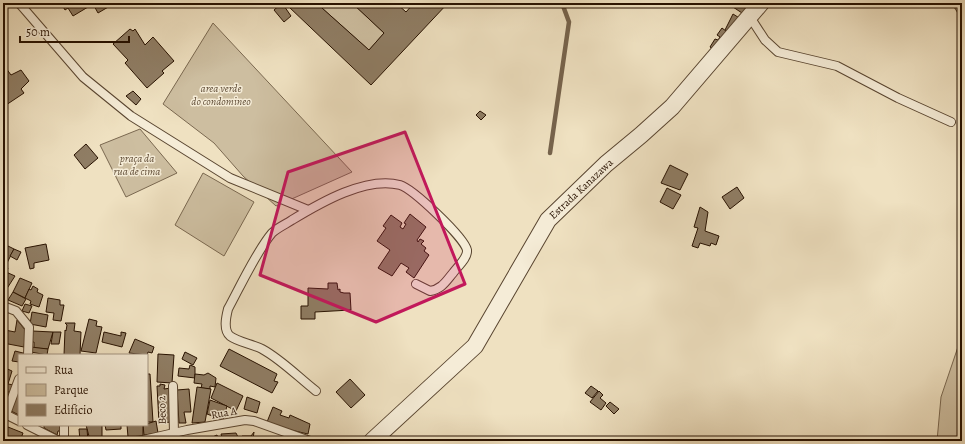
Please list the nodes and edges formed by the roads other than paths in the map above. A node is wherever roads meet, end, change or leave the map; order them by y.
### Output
1 (19, 3) edge
2 (761, 3) edge
3 (956, 3) edge
4 (962, 11) edge
5 (750, 17) junction
6 (951, 122) dead end
7 (308, 210) junction
8 (416, 284) dead end
9 (3, 306) edge
10 (28, 354) edge
11 (18, 381) edge
12 (173, 386) dead end
13 (316, 391) dead end
14 (4, 414) edge
15 (18, 421) edge
16 (29, 426) edge
17 (64, 426) edge
18 (174, 434) junction
19 (59, 441) edge
20 (64, 441) edge
21 (139, 441) edge
22 (310, 441) edge
23 (372, 441) edge

1 - 7 lane
2 - 5 street, Estrada Kanazawa
3 - 4 lane
5 - 6 lane
5 - 23 street, Estrada Kanazawa
7 - 8 lane
7 - 13 lane
9 - 10 lane
11 - 14 lane
12 - 18 lane, Beco 2
14 - 15 lane
16 - 19 lane
17 - 20 lane
18 - 21 lane, Rua A
18 - 22 lane, Rua A

